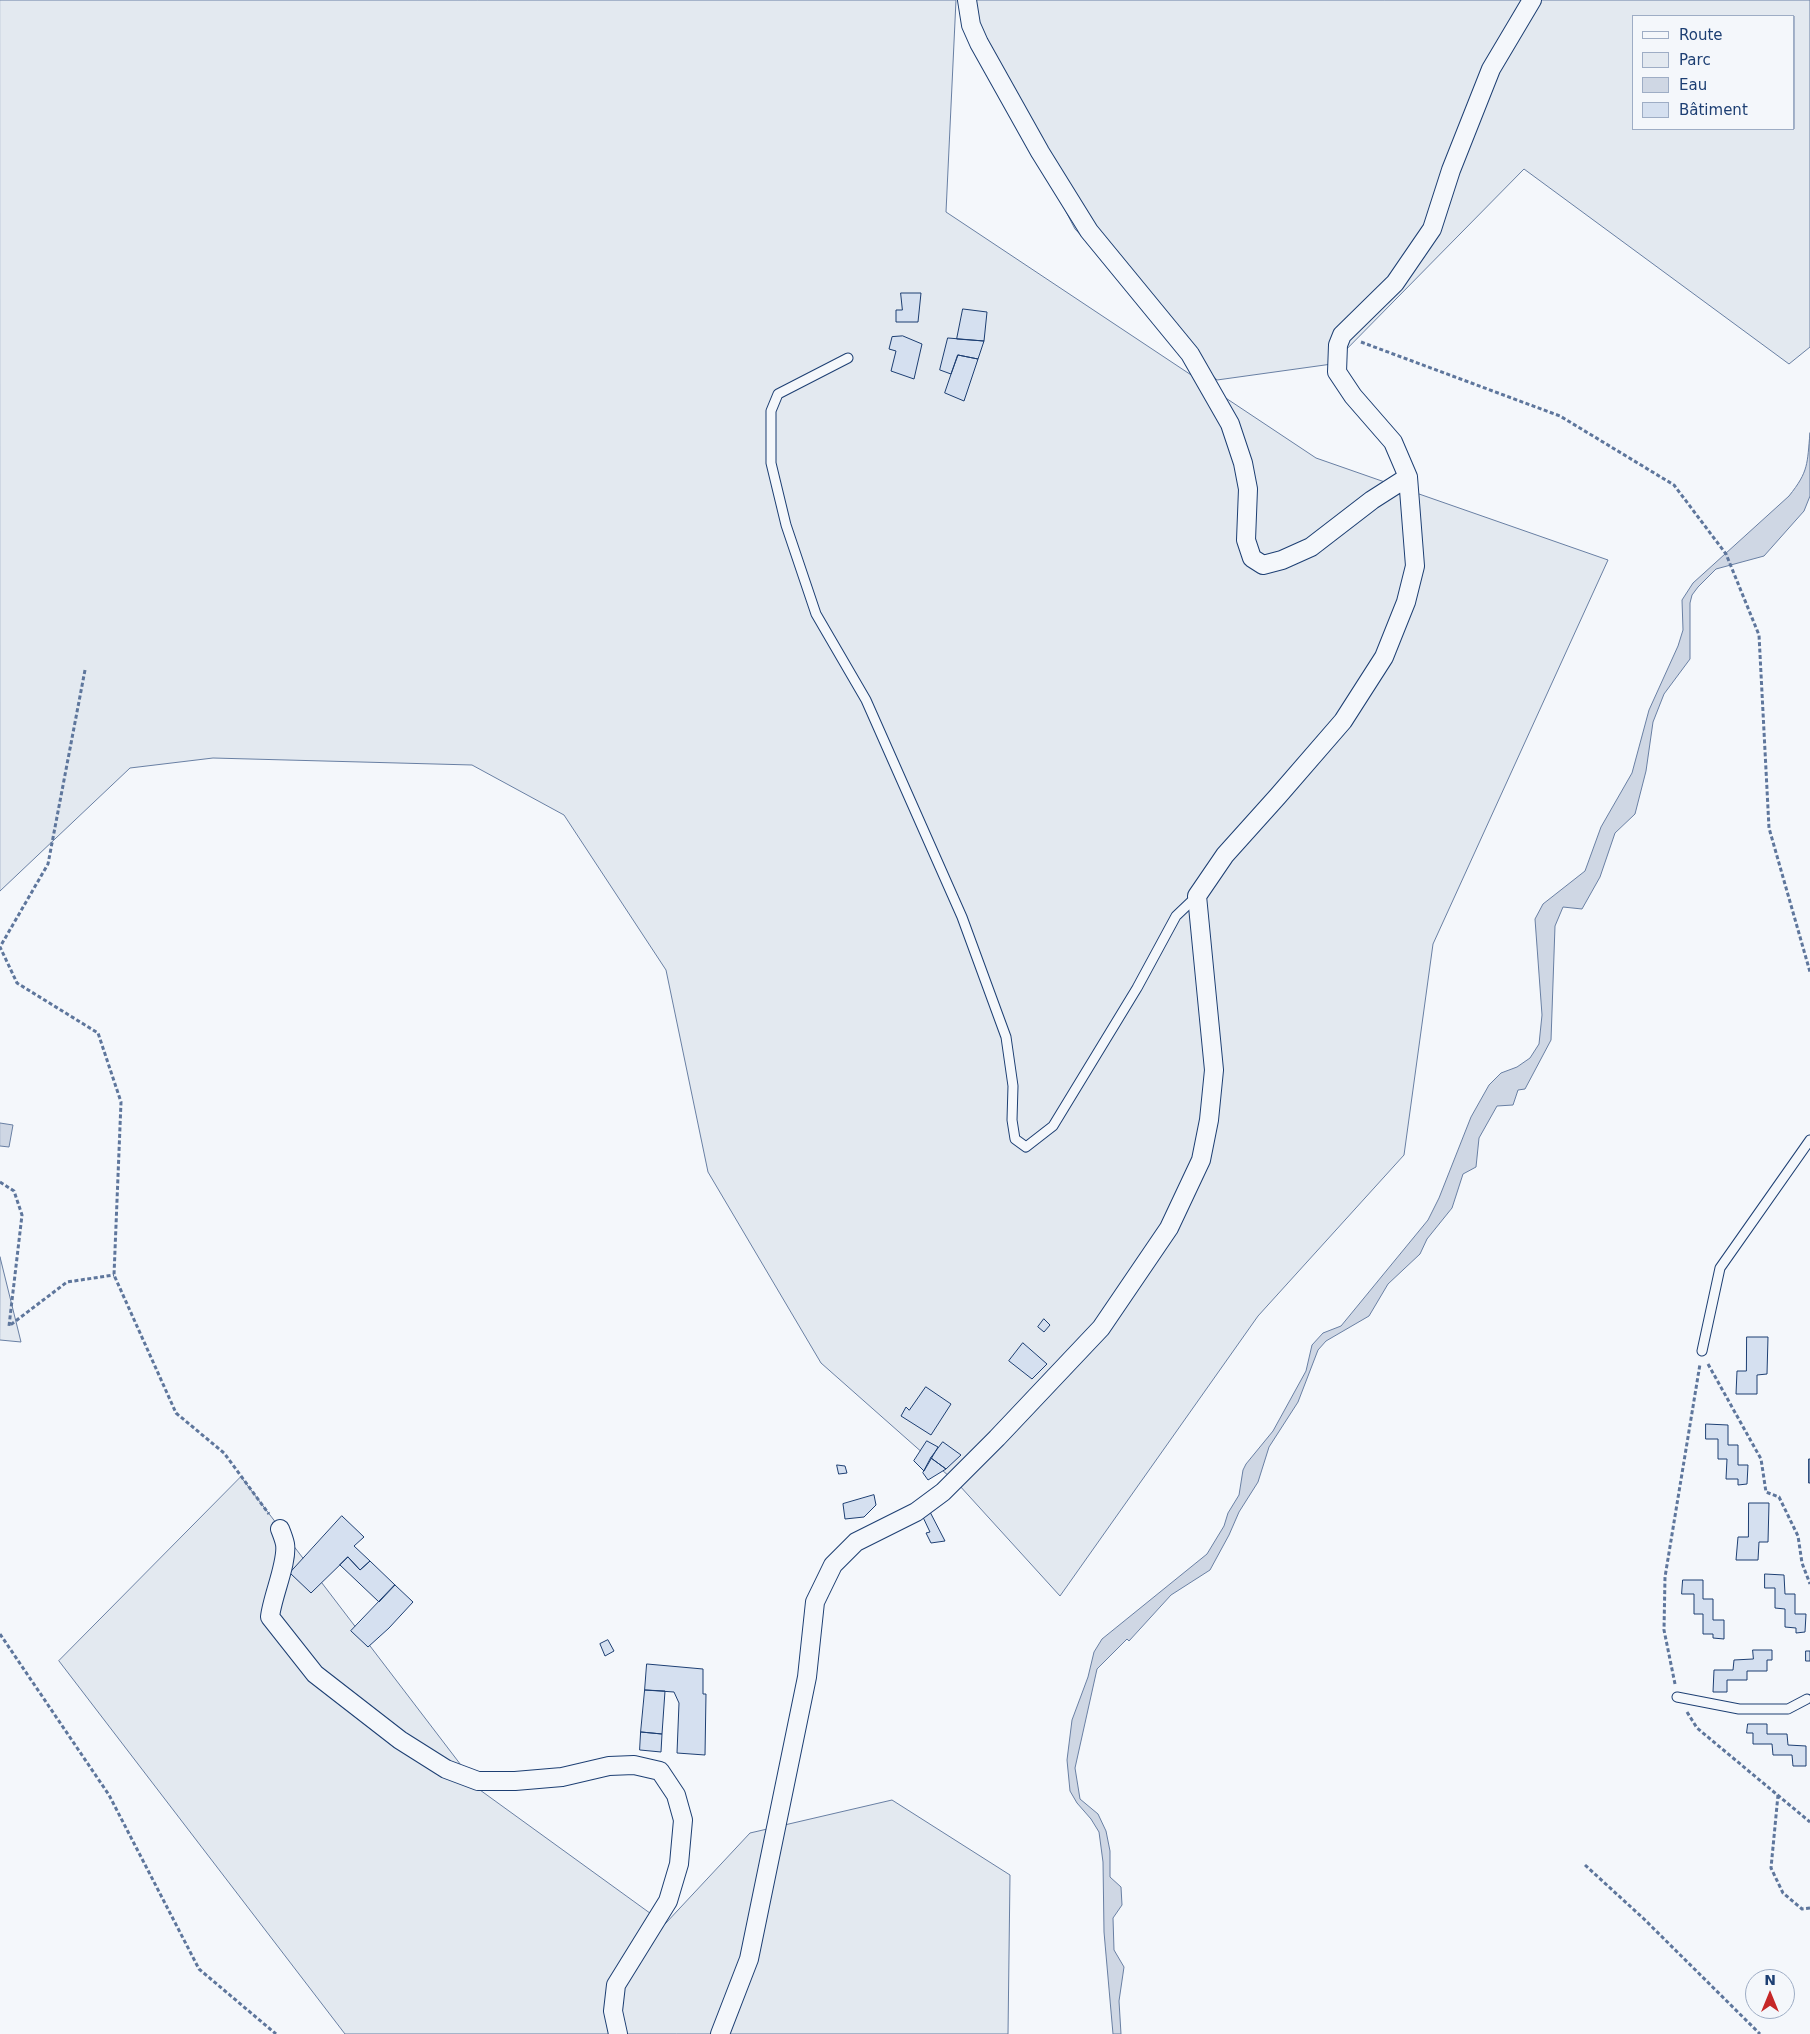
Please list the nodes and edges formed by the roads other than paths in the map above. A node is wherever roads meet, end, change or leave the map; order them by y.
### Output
1 (967, 0) edge
2 (1532, 0) edge
3 (848, 358) dead end
4 (1408, 477) junction
5 (1197, 896) junction
6 (1810, 1140) edge
7 (1702, 1351) road end
8 (280, 1529) road end
9 (1677, 1697) road end
10 (1807, 1699) dead end
11 (618, 2034) edge
12 (720, 2034) edge

1 - 4 street
2 - 4 street
3 - 5 lane
4 - 5 street
5 - 12 street
6 - 7 lane
8 - 11 street
9 - 10 lane

